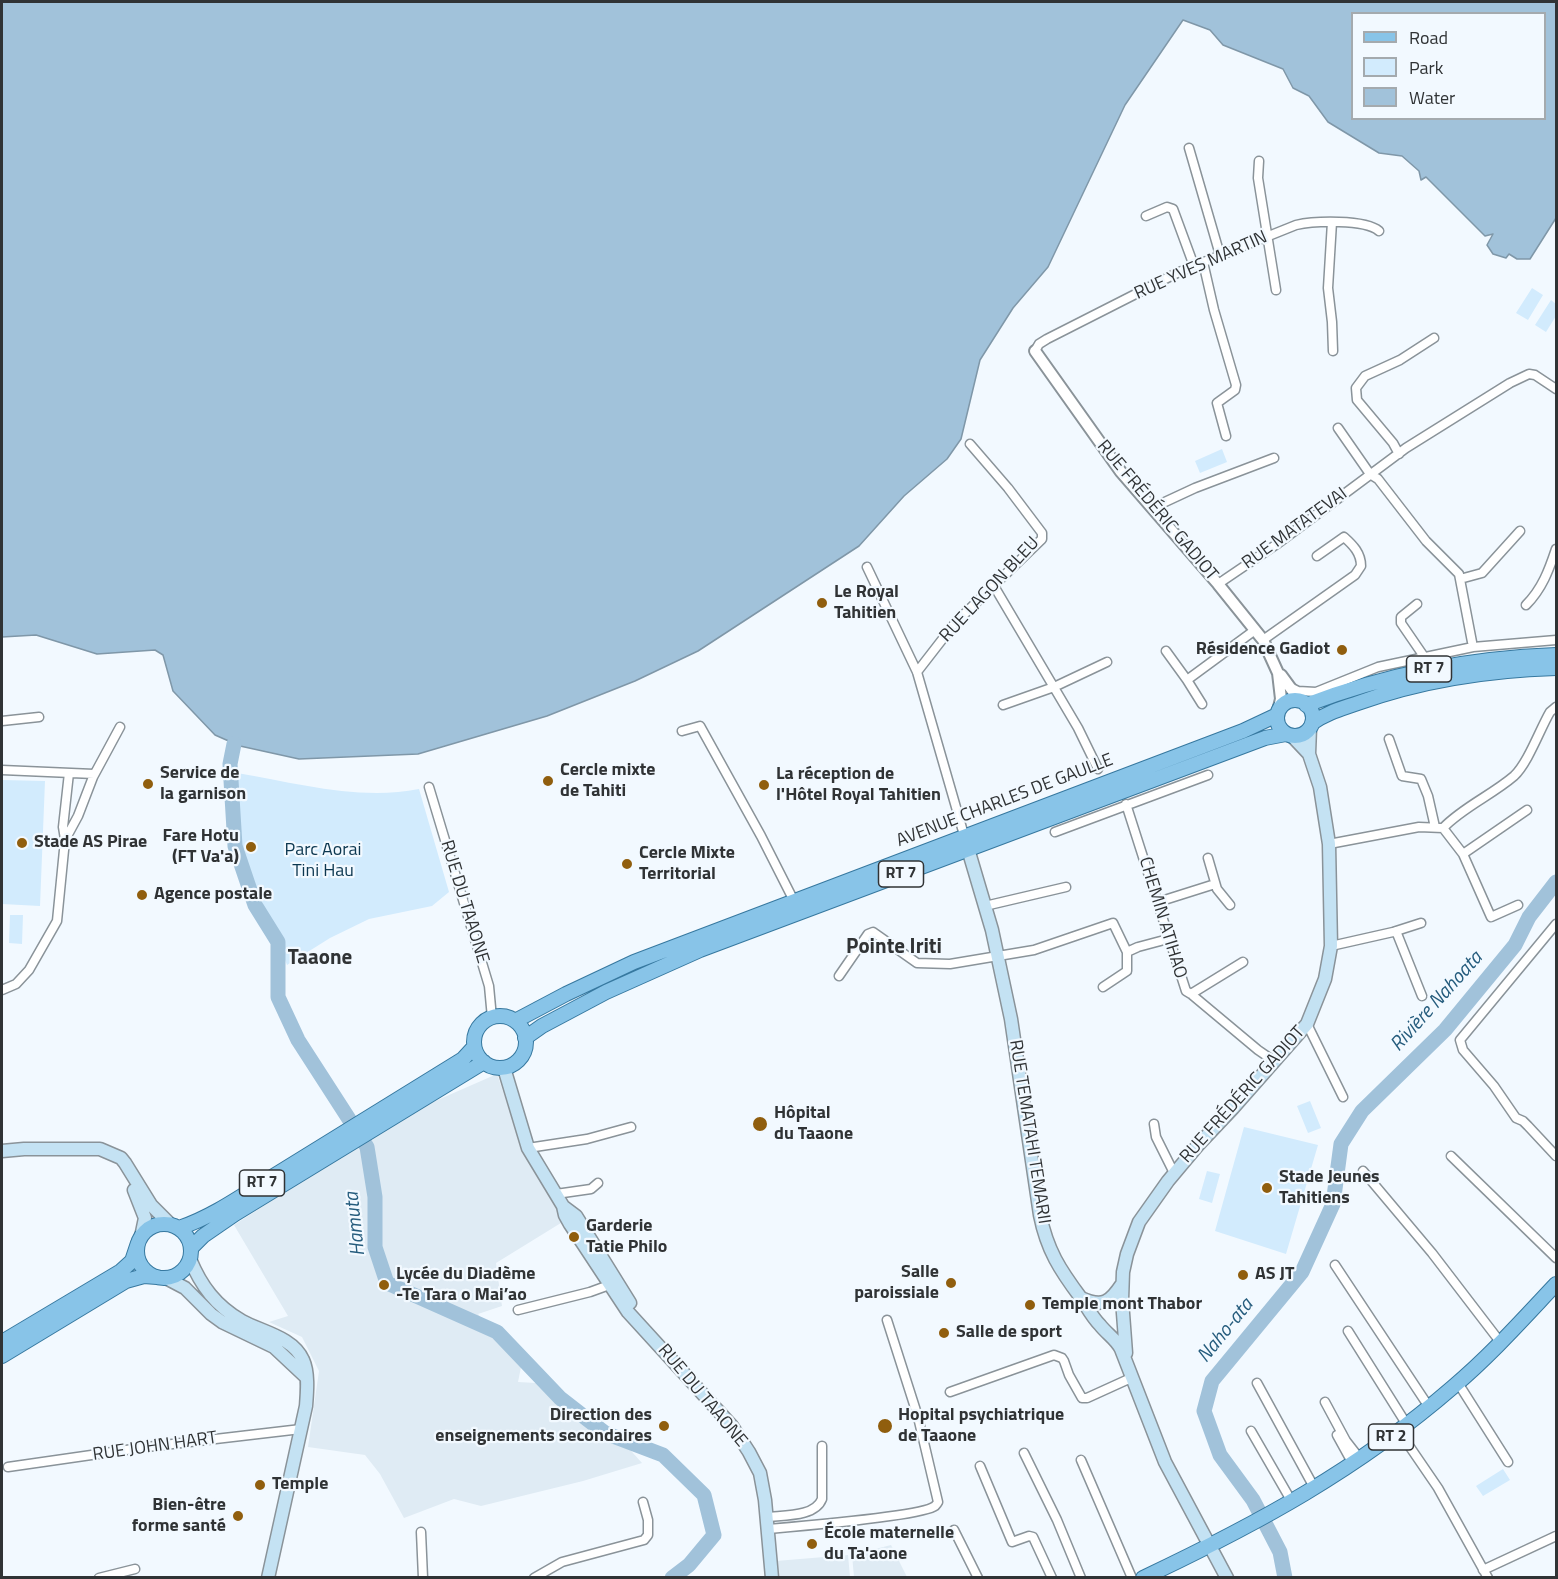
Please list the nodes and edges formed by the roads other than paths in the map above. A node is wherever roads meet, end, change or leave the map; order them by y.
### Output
1 (1189, 148) dead end
2 (1259, 161) dead end
3 (1146, 216) dead end
4 (1332, 222) junction
5 (1379, 231) dead end
6 (1267, 236) junction
7 (1220, 255) junction
8 (1199, 264) junction
9 (1276, 290) dead end
10 (1434, 338) dead end
11 (1035, 351) joint
12 (1333, 351) dead end
13 (1557, 389) edge
14 (1338, 428) dead end
15 (1226, 436) dead end
16 (970, 444) dead end
17 (1399, 454) junction
18 (1274, 458) dead end
19 (1370, 474) junction
20 (1152, 508) junction
21 (1520, 531) dead end
22 (1557, 549) edge
23 (1317, 556) dead end
24 (867, 567) dead end
25 (1460, 579) junction
26 (1218, 584) junction
27 (994, 586) junction
28 (1417, 604) dead end
29 (1526, 605) dead end
30 (1255, 630) junction
31 (1263, 640) junction
32 (1557, 640) edge
33 (1472, 642) dead end
34 (1166, 651) dead end
35 (1557, 655) edge
36 (1425, 658) junction
37 (1107, 662) dead end
38 (1557, 668) edge
39 (917, 672) junction
40 (1278, 673) junction
41 (1187, 680) junction
42 (1054, 687) junction
43 (1289, 687) junction
44 (1303, 703) junction
45 (1202, 704) dead end
46 (1003, 705) dead end
47 (1557, 707) edge
48 (1278, 713) junction
49 (39, 717) dead end
50 (2, 721) edge
51 (1311, 726) junction
52 (120, 727) dead end
53 (682, 731) dead end
54 (1289, 735) junction
55 (1389, 739) dead end
56 (1309, 754) junction
57 (1098, 769) dead end
58 (2, 770) edge
59 (69, 773) junction
60 (94, 774) junction
61 (1208, 775) dead end
62 (429, 787) dead end
63 (1126, 804) junction
64 (1527, 810) dead end
65 (1439, 828) junction
66 (1055, 832) dead end
67 (65, 840) junction
68 (966, 842) junction
69 (1329, 844) junction
70 (1463, 854) junction
71 (1208, 858) dead end
72 (1215, 884) junction
73 (1066, 887) dead end
74 (794, 901) junction
75 (1158, 902) junction
76 (1230, 905) dead end
77 (1518, 905) dead end
78 (985, 906) junction
79 (1421, 923) dead end
80 (1557, 924) edge
81 (1396, 931) junction
82 (1168, 939) junction
83 (1331, 946) junction
84 (1127, 952) junction
85 (998, 957) junction
86 (1243, 962) dead end
87 (839, 976) dead end
88 (1103, 987) dead end
89 (2, 990) edge
90 (1191, 994) junction
91 (1422, 996) dead end
92 (492, 1018) junction
93 (515, 1021) junction
94 (1307, 1024) junction
95 (525, 1038) junction
96 (474, 1047) junction
97 (1274, 1061) junction
98 (484, 1062) junction
99 (504, 1068) junction
100 (1343, 1097) dead end
101 (1154, 1124) dead end
102 (631, 1127) dead end
103 (362, 1128) junction
104 (345, 1139) junction
105 (528, 1148) junction
106 (2, 1151) edge
107 (111, 1154) junction
108 (1451, 1156) dead end
109 (1557, 1156) edge
110 (1363, 1170) dead end
111 (1174, 1173) junction
112 (598, 1183) dead end
113 (556, 1194) junction
114 (175, 1226) junction
115 (140, 1240) junction
116 (191, 1253) junction
117 (1557, 1258) edge
118 (1335, 1265) dead end
119 (162, 1277) junction
120 (614, 1283) junction
121 (1122, 1284) junction
122 (1556, 1287) edge
123 (1081, 1298) junction
124 (518, 1310) dead end
125 (887, 1320) dead end
126 (1348, 1331) dead end
127 (2, 1342) edge
128 (1117, 1342) junction
129 (1501, 1343) junction
130 (2, 1356) edge
131 (1126, 1363) junction
132 (306, 1377) junction
133 (1131, 1378) junction
134 (1257, 1383) dead end
135 (1458, 1383) junction
136 (950, 1392) dead end
137 (1323, 1403) dead end
138 (1429, 1407) junction
139 (1403, 1428) junction
140 (302, 1429) junction
141 (1251, 1431) dead end
142 (822, 1446) dead end
143 (1024, 1453) dead end
144 (1081, 1460) dead end
145 (1357, 1462) junction
146 (1508, 1462) dead end
147 (980, 1466) dead end
148 (8, 1467) dead end
149 (1315, 1489) junction
150 (643, 1502) dead end
151 (1292, 1502) junction
152 (767, 1523) junction
153 (954, 1530) dead end
154 (420, 1532) dead end
155 (1556, 1536) edge
156 (1210, 1546) junction
157 (135, 1569) dead end
158 (1485, 1574) edge
159 (99, 1578) edge
160 (268, 1578) edge
161 (423, 1578) edge
162 (534, 1578) edge
163 (772, 1578) edge
164 (978, 1578) edge
165 (1052, 1578) edge
166 (1082, 1578) edge
167 (1132, 1578) edge
168 (1143, 1578) edge
169 (1227, 1578) edge

1 - 7 street
2 - 6 street
3 - 8 street
4 - 5 street, RUE YVES MARTIN
4 - 6 street, RUE YVES MARTIN
4 - 12 street
6 - 7 street, RUE YVES MARTIN
6 - 9 street
7 - 8 street, RUE YVES MARTIN
8 - 11 street, RUE YVES MARTIN
8 - 15 street
10 - 17 street
11 - 20 street, RUE FRÉDÉRIC GADIOT
13 - 17 street, RUE MATATEVAI
14 - 19 street
16 - 27 street, RUE LAGON BLEU
17 - 19 street, RUE MATATEVAI
18 - 20 street
19 - 25 street
19 - 26 street, RUE MATATEVAI
20 - 26 street, RUE FRÉDÉRIC GADIOT
21 - 25 street
22 - 29 street
23 - 31 street
24 - 39 street, RUE TEMATAHI TEMARII
25 - 33 street
26 - 30 street, RUE FRÉDÉRIC GADIOT
27 - 39 street, RUE LAGON BLEU
27 - 42 street
28 - 36 street
30 - 31 street, RUE FRÉDÉRIC GADIOT
30 - 41 street
31 - 40 street, RUE FRÉDÉRIC GADIOT
32 - 36 street
34 - 41 street
35 - 44 main road, RT 7
36 - 43 street
37 - 42 street
38 - 51 main road, RT 7
39 - 68 street, RUE TEMATAHI TEMARII
40 - 43 street, RUE FRÉDÉRIC GADIOT
40 - 48 street, RUE FRÉDÉRIC GADIOT
41 - 45 street
42 - 46 street
42 - 57 street
43 - 44 street, RUE FRÉDÉRIC GADIOT
44 - 48 main road, RT 7
44 - 51 main road
47 - 65 street
48 - 54 main road
48 - 68 main road, AVENUE CHARLES DE GAULLE / RT 7
49 - 50 street
51 - 54 main road, RT 7
51 - 56 main road, RUE FRÉDÉRIC GADIOT
52 - 60 street
53 - 74 street
54 - 56 main road, RUE FRÉDÉRIC GADIOT
54 - 68 main road, AVENUE CHARLES DE GAULLE / RT 7
55 - 65 street
56 - 69 main road, RUE FRÉDÉRIC GADIOT
58 - 59 street
59 - 60 street
59 - 67 street
60 - 67 street
61 - 63 street
62 - 92 street, RUE DU TAAONE
63 - 66 street
63 - 75 street, CHEMIN ATIHAO
64 - 70 street
65 - 69 street
65 - 70 street
67 - 89 street
68 - 74 main road, AVENUE CHARLES DE GAULLE / RT 7
68 - 78 main road, RUE TEMATAHI TEMARII
68 - 95 main road, AVENUE CHARLES DE GAULLE / RT 7
69 - 83 main road, RUE FRÉDÉRIC GADIOT
70 - 77 street
71 - 72 street
72 - 75 street
72 - 76 street
73 - 78 street
74 - 93 main road, AVENUE CHARLES DE GAULLE / RT 7
75 - 82 street, CHEMIN ATIHAO
78 - 85 main road, RUE TEMATAHI TEMARII
79 - 81 street
80 - 109 street
81 - 83 street
81 - 91 street
82 - 84 street
82 - 90 street, CHEMIN ATIHAO
83 - 94 main road, RUE FRÉDÉRIC GADIOT
84 - 85 street
84 - 88 street
85 - 87 street
85 - 123 main road, RUE TEMATAHI TEMARII
86 - 90 street
90 - 97 street, CHEMIN ATIHAO
92 - 93 main road
92 - 96 main road, RT 7
93 - 95 main road
94 - 97 main road, RUE FRÉDÉRIC GADIOT
94 - 100 street
95 - 99 main road
96 - 98 main road
96 - 103 main road, RT 7
97 - 111 main road, RUE FRÉDÉRIC GADIOT
98 - 99 main road
98 - 103 main road, RT 7
99 - 105 main road, RUE DU TAAONE
101 - 111 street
102 - 105 street
103 - 104 main road, RT 7
104 - 114 main road, RT 7
104 - 116 main road, RT 7
105 - 113 main road, RUE DU TAAONE
106 - 107 main road
107 - 114 main road
107 - 115 main road
108 - 117 street
110 - 129 street
111 - 121 main road, RUE FRÉDÉRIC GADIOT
112 - 113 street
113 - 120 main road, RUE DU TAAONE
114 - 115 main road, RT 7
114 - 116 main road
115 - 119 main road
115 - 127 main road
116 - 119 main road, RT 7
116 - 132 main road
118 - 138 street
119 - 130 main road
119 - 132 main road
120 - 124 street
120 - 152 main road, RUE DU TAAONE
121 - 123 main road
121 - 128 main road, RUE FRÉDÉRIC GADIOT
121 - 131 main road, RUE FRÉDÉRIC GADIOT
122 - 129 main road, RT 2
123 - 128 main road, RUE TEMATAHI TEMARII
125 - 152 street
126 - 139 street
128 - 131 main road, RUE TEMATAHI TEMARII
129 - 135 main road, RT 2
131 - 133 main road
132 - 140 main road
133 - 136 street
133 - 156 main road
134 - 149 street
135 - 138 main road, RT 2
135 - 146 street
137 - 145 street
138 - 139 main road, RT 2
139 - 145 main road, RT 2
139 - 158 street
140 - 148 street, RUE JOHN HART
140 - 160 main road
141 - 151 street
142 - 152 street
143 - 166 street
144 - 167 street
145 - 149 main road, RT 2
147 - 165 street
149 - 151 main road, RT 2
150 - 162 street
151 - 156 main road, RT 2
152 - 163 main road, RUE DU TAAONE
153 - 164 street
154 - 161 street
155 - 158 street
156 - 168 main road, RT 2
156 - 169 main road
157 - 159 street

